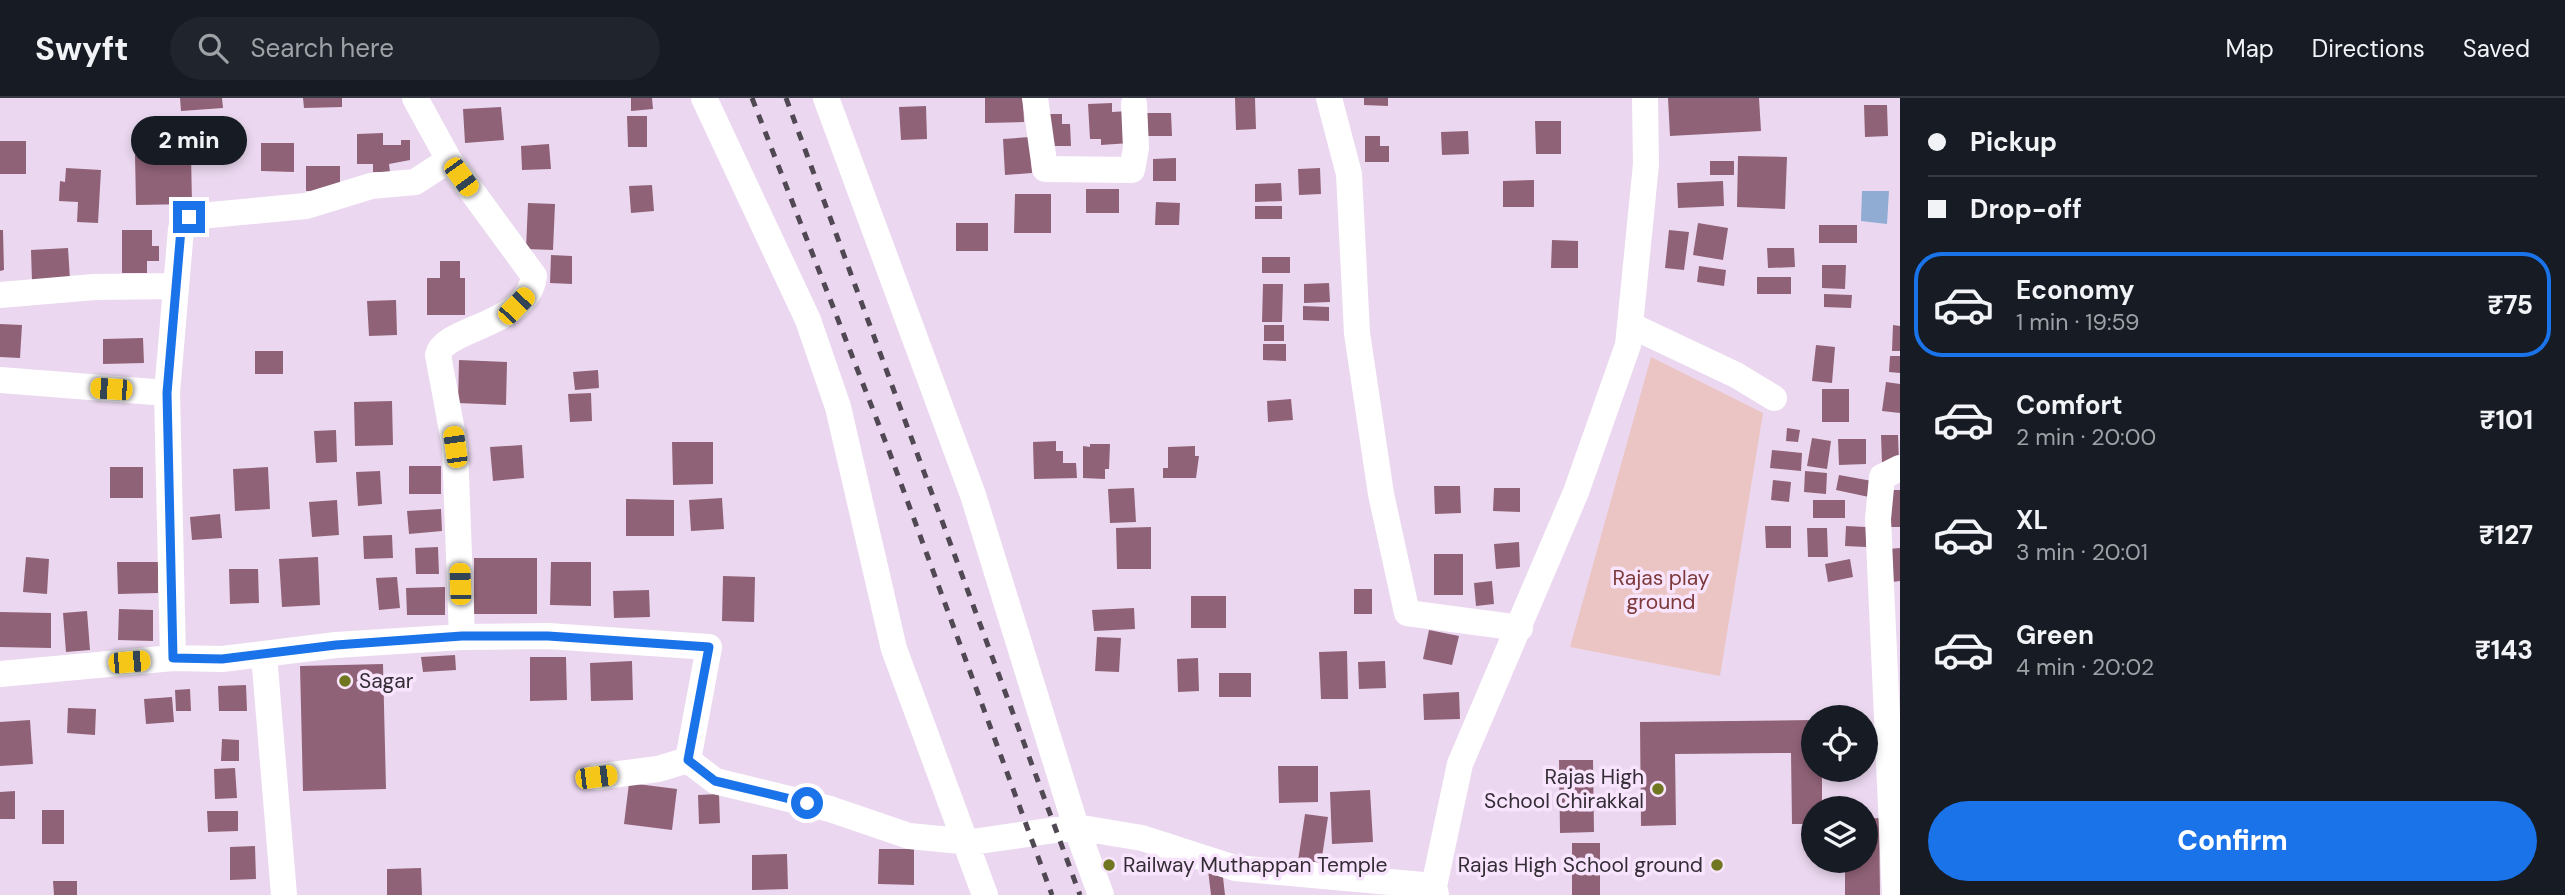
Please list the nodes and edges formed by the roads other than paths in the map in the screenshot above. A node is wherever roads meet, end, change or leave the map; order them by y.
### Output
1 (415, 98) edge
2 (704, 98) edge
3 (827, 98) edge
4 (1035, 98) edge
5 (1329, 98) edge
6 (1645, 98) edge
7 (1134, 104) dead end
8 (449, 160) junction
9 (176, 286) junction
10 (0, 295) edge
11 (1630, 325) junction
12 (0, 380) edge
13 (167, 393) junction
14 (1774, 398) dead end
15 (1900, 468) edge
16 (1520, 628) junction
17 (462, 636) junction
18 (264, 655) junction
19 (173, 658) junction
20 (0, 674) edge
21 (688, 760) junction
22 (596, 777) dead end
23 (1076, 827) junction
24 (965, 841) junction
25 (1435, 891) edge
26 (285, 895) edge
27 (985, 895) edge
28 (1101, 895) edge
29 (1895, 895) edge

1 - 8 street
2 - 24 street
3 - 23 street
4 - 7 street
5 - 16 street
6 - 11 street
8 - 9 street
8 - 17 street
9 - 10 street
9 - 13 street
11 - 14 street
11 - 16 street
12 - 13 street
13 - 19 street
15 - 29 street
16 - 25 street
17 - 18 street
17 - 21 street
18 - 19 street
18 - 26 street
19 - 20 street
21 - 22 street
21 - 24 street
23 - 24 street
23 - 25 street
23 - 28 street
24 - 27 street

